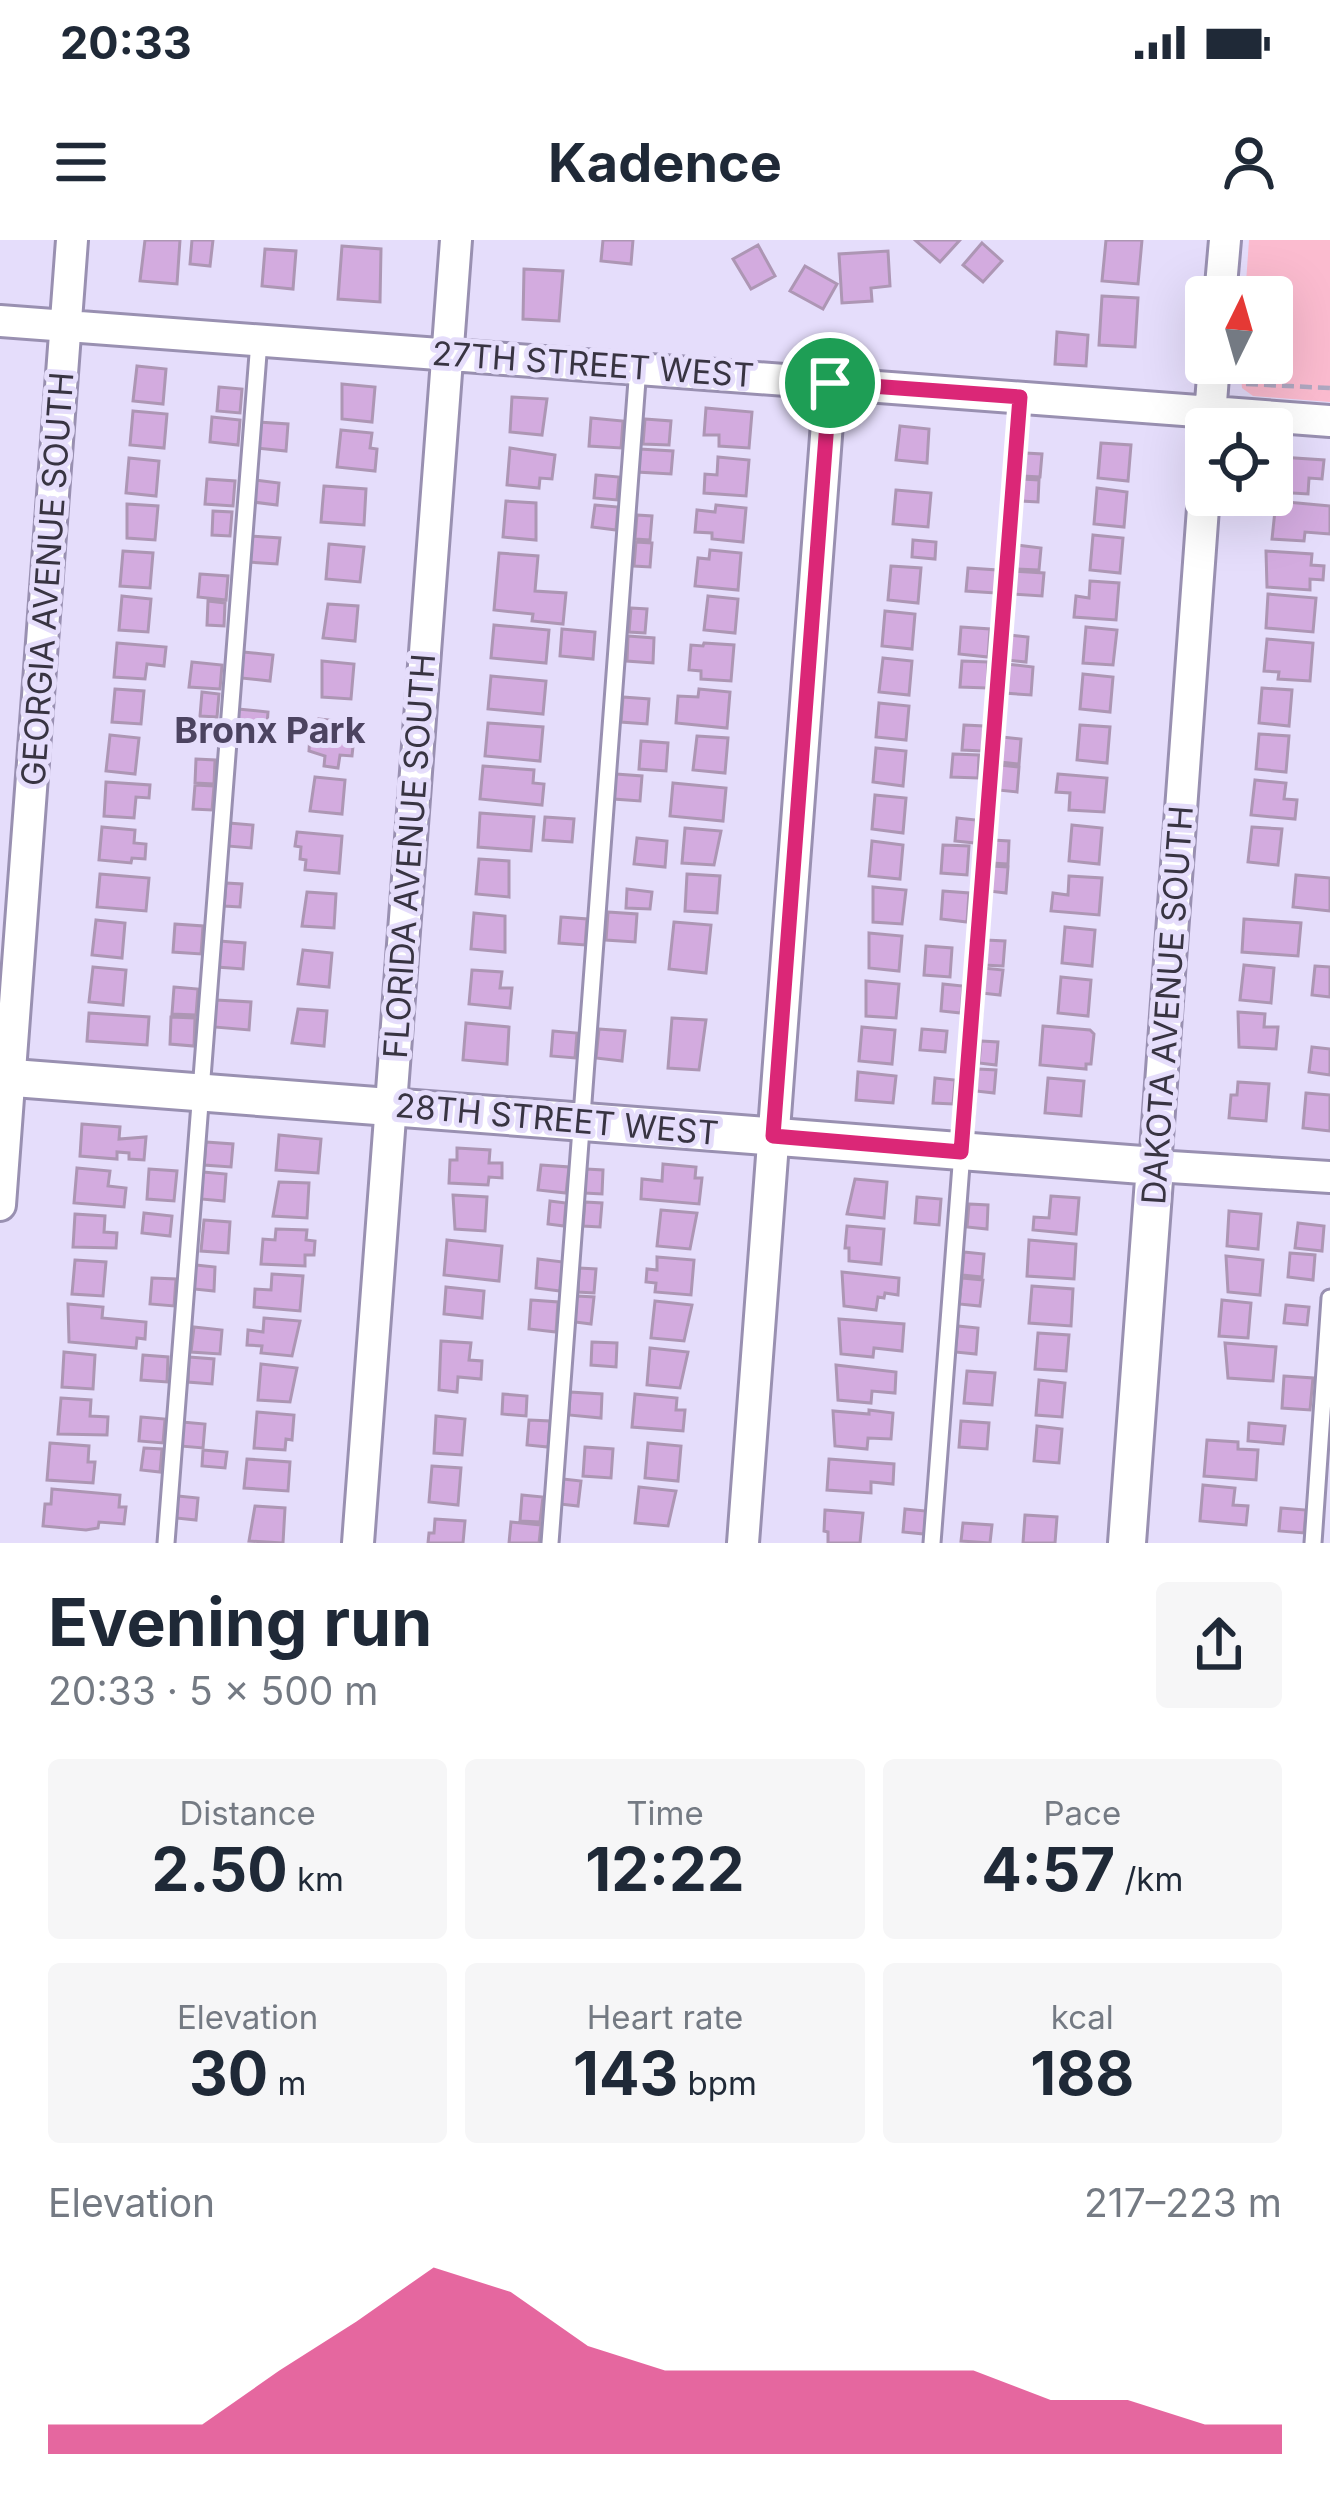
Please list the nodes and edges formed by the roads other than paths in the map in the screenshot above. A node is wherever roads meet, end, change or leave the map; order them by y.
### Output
1 (72, 240) edge
2 (456, 240) edge
3 (1225, 240) edge
4 (1222, 276) edge
5 (0, 320) edge
6 (65, 326) junction
7 (259, 340) junction
8 (447, 352) junction
9 (638, 368) junction
10 (830, 383) junction
11 (1020, 397) junction
12 (1185, 417) edge
13 (1293, 421) edge
14 (1330, 421) edge
15 (1202, 516) edge
16 (5, 1077) edge
17 (200, 1091) junction
18 (391, 1106) junction
19 (581, 1123) junction
20 (773, 1136) junction
21 (961, 1152) junction
22 (1156, 1166) junction
23 (1330, 1177) edge
24 (0, 1205) edge
25 (1330, 1298) edge
26 (166, 1543) edge
27 (358, 1543) edge
28 (550, 1543) edge
29 (743, 1543) edge
30 (932, 1543) edge
31 (1127, 1543) edge
32 (1313, 1543) edge

1 - 6 street, GEORGIA AVENUE SOUTH
2 - 8 street, FLORIDA AVENUE SOUTH
3 - 4 street
5 - 6 street, 27TH STREET WEST
6 - 7 street, 27TH STREET WEST
6 - 16 street, GEORGIA AVENUE SOUTH
7 - 8 street, 27TH STREET WEST
7 - 17 lane
8 - 9 street, 27TH STREET WEST
8 - 18 street, FLORIDA AVENUE SOUTH
9 - 10 street, 27TH STREET WEST
9 - 19 lane
10 - 11 street, 27TH STREET WEST
10 - 20 street
11 - 12 street, 27TH STREET WEST
11 - 21 lane
13 - 14 street, 27TH STREET WEST
15 - 22 street, DAKOTA AVENUE SOUTH
16 - 17 street, 28TH STREET WEST
16 - 24 street, GEORGIA AVENUE SOUTH
17 - 18 street, 28TH STREET WEST
17 - 26 lane
18 - 19 street, 28TH STREET WEST
18 - 27 street, FLORIDA AVENUE SOUTH
19 - 20 street, 28TH STREET WEST
19 - 28 lane
20 - 21 street, 28TH STREET WEST
20 - 29 street
21 - 22 street, 28TH STREET WEST
21 - 30 lane
22 - 23 street, 28TH STREET WEST
22 - 31 street, DAKOTA AVENUE SOUTH
25 - 32 lane

